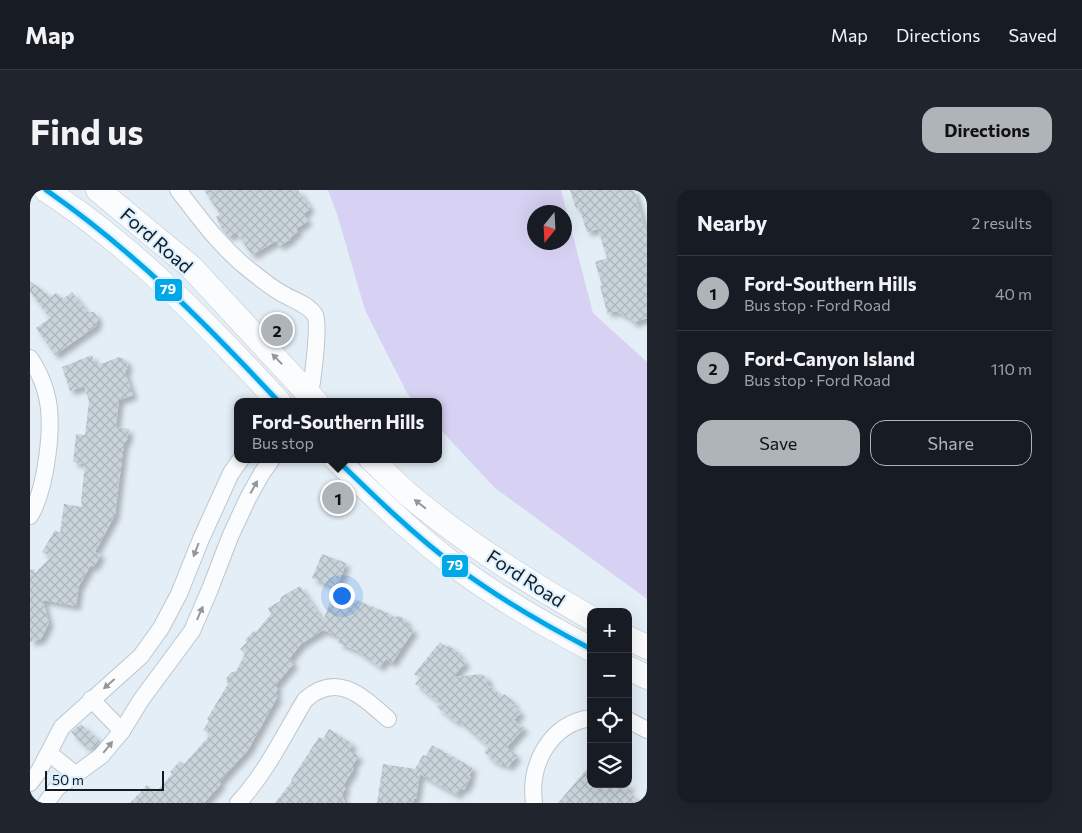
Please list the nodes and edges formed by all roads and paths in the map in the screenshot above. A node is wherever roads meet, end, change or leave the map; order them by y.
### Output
1 (46, 190) edge
2 (98, 190) edge
3 (178, 190) edge
4 (30, 358) edge
5 (275, 398) edge
6 (306, 398) edge
7 (308, 398) edge
8 (238, 463) edge
9 (269, 463) edge
10 (340, 463) edge
11 (375, 463) edge
12 (30, 516) edge
13 (587, 616) edge
14 (632, 640) edge
15 (587, 647) edge
16 (647, 647) edge
17 (632, 670) edge
18 (647, 677) edge
19 (91, 699) junction
20 (388, 719) dead end
21 (587, 719) edge
22 (632, 722) edge
23 (122, 730) junction
24 (647, 730) edge
25 (49, 753) junction
26 (76, 775) junction
27 (30, 783) edge
28 (46, 803) edge
29 (238, 803) edge
30 (534, 803) edge

1 - 5 main road, Ford Road
6 -> 2 main road, Ford Road
3 - 7 street
4 - 12 street
8 -> 19 street
23 -> 9 street
10 - 15 main road, Ford Road
13 -> 11 main road, Ford Road
14 - 16 main road
17 - 18 main road
19 - 23 street
19 - 25 street
20 - 29 street
21 - 30 street
22 - 24 street
26 -> 23 street
25 - 26 street
25 - 27 street
26 - 28 street

